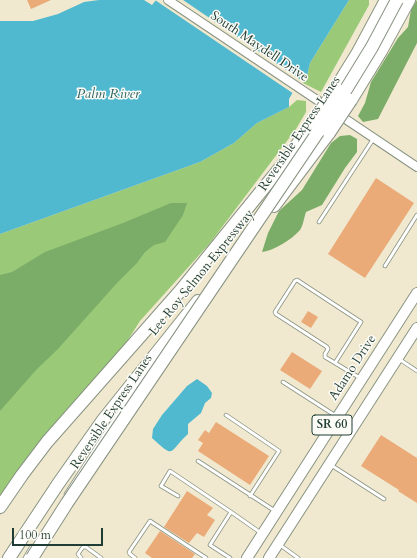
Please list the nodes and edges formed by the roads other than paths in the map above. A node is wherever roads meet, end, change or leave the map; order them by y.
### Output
1 (168, 0) edge
2 (386, 0) edge
3 (397, 0) edge
4 (409, 0) edge
5 (374, 138) junction
6 (417, 167) edge
7 (417, 215) edge
8 (319, 222) dead end
9 (385, 266) dead end
10 (417, 293) edge
11 (417, 328) edge
12 (174, 331) junction
13 (397, 358) junction
14 (335, 363) junction
15 (153, 364) dead end
16 (369, 368) junction
17 (417, 371) edge
18 (384, 378) junction
19 (361, 379) junction
20 (283, 382) dead end
21 (138, 385) dead end
22 (226, 415) dead end
23 (337, 417) junction
24 (198, 461) dead end
25 (329, 464) junction
26 (178, 496) dead end
27 (250, 496) junction
28 (384, 499) dead end
29 (62, 500) dead end
30 (0, 507) edge
31 (231, 512) junction
32 (276, 512) junction
33 (263, 534) junction
34 (34, 544) dead end
35 (278, 544) junction
36 (9, 558) edge
37 (25, 558) edge
38 (32, 558) edge
39 (81, 558) edge
40 (101, 558) edge
41 (135, 558) edge
42 (206, 558) edge
43 (230, 558) edge
44 (247, 558) edge
45 (269, 558) edge
46 (298, 558) edge

1 - 5 street, South Maydell Drive
2 - 30 highway, Lee Roy Selmon Expressway, bridge
3 - 38 highway, Reversible Express Lanes, bridge
4 - 12 highway, Lee Roy Selmon Expressway, bridge
5 - 6 street, South Maydell Drive
5 - 8 lane
7 - 9 lane
10 - 16 main road, Adamo Drive / SR 60
11 - 13 main road, SR 60
12 - 15 lane
12 - 36 highway, Lee Roy Selmon Expressway
13 - 17 lane
13 - 18 main road, SR 60
14 - 14 lane
14 - 19 lane
16 - 18 main road
16 - 19 main road, Adamo Drive / SR 60
18 - 25 main road, SR 60
19 - 23 main road, Adamo Drive / SR 60
20 - 23 lane
21 - 29 lane
22 - 27 lane
23 - 32 main road, Adamo Drive / SR 60
24 - 27 lane
25 - 28 lane
25 - 35 main road, SR 60
26 - 31 lane
27 - 32 lane
31 - 33 lane
31 - 43 lane
32 - 33 main road, Adamo Drive / SR 60
33 - 35 main road
33 - 44 main road, Adamo Drive / SR 60
34 - 37 lane
35 - 45 main road, SR 60
35 - 46 lane
39 - 40 lane
41 - 42 lane

